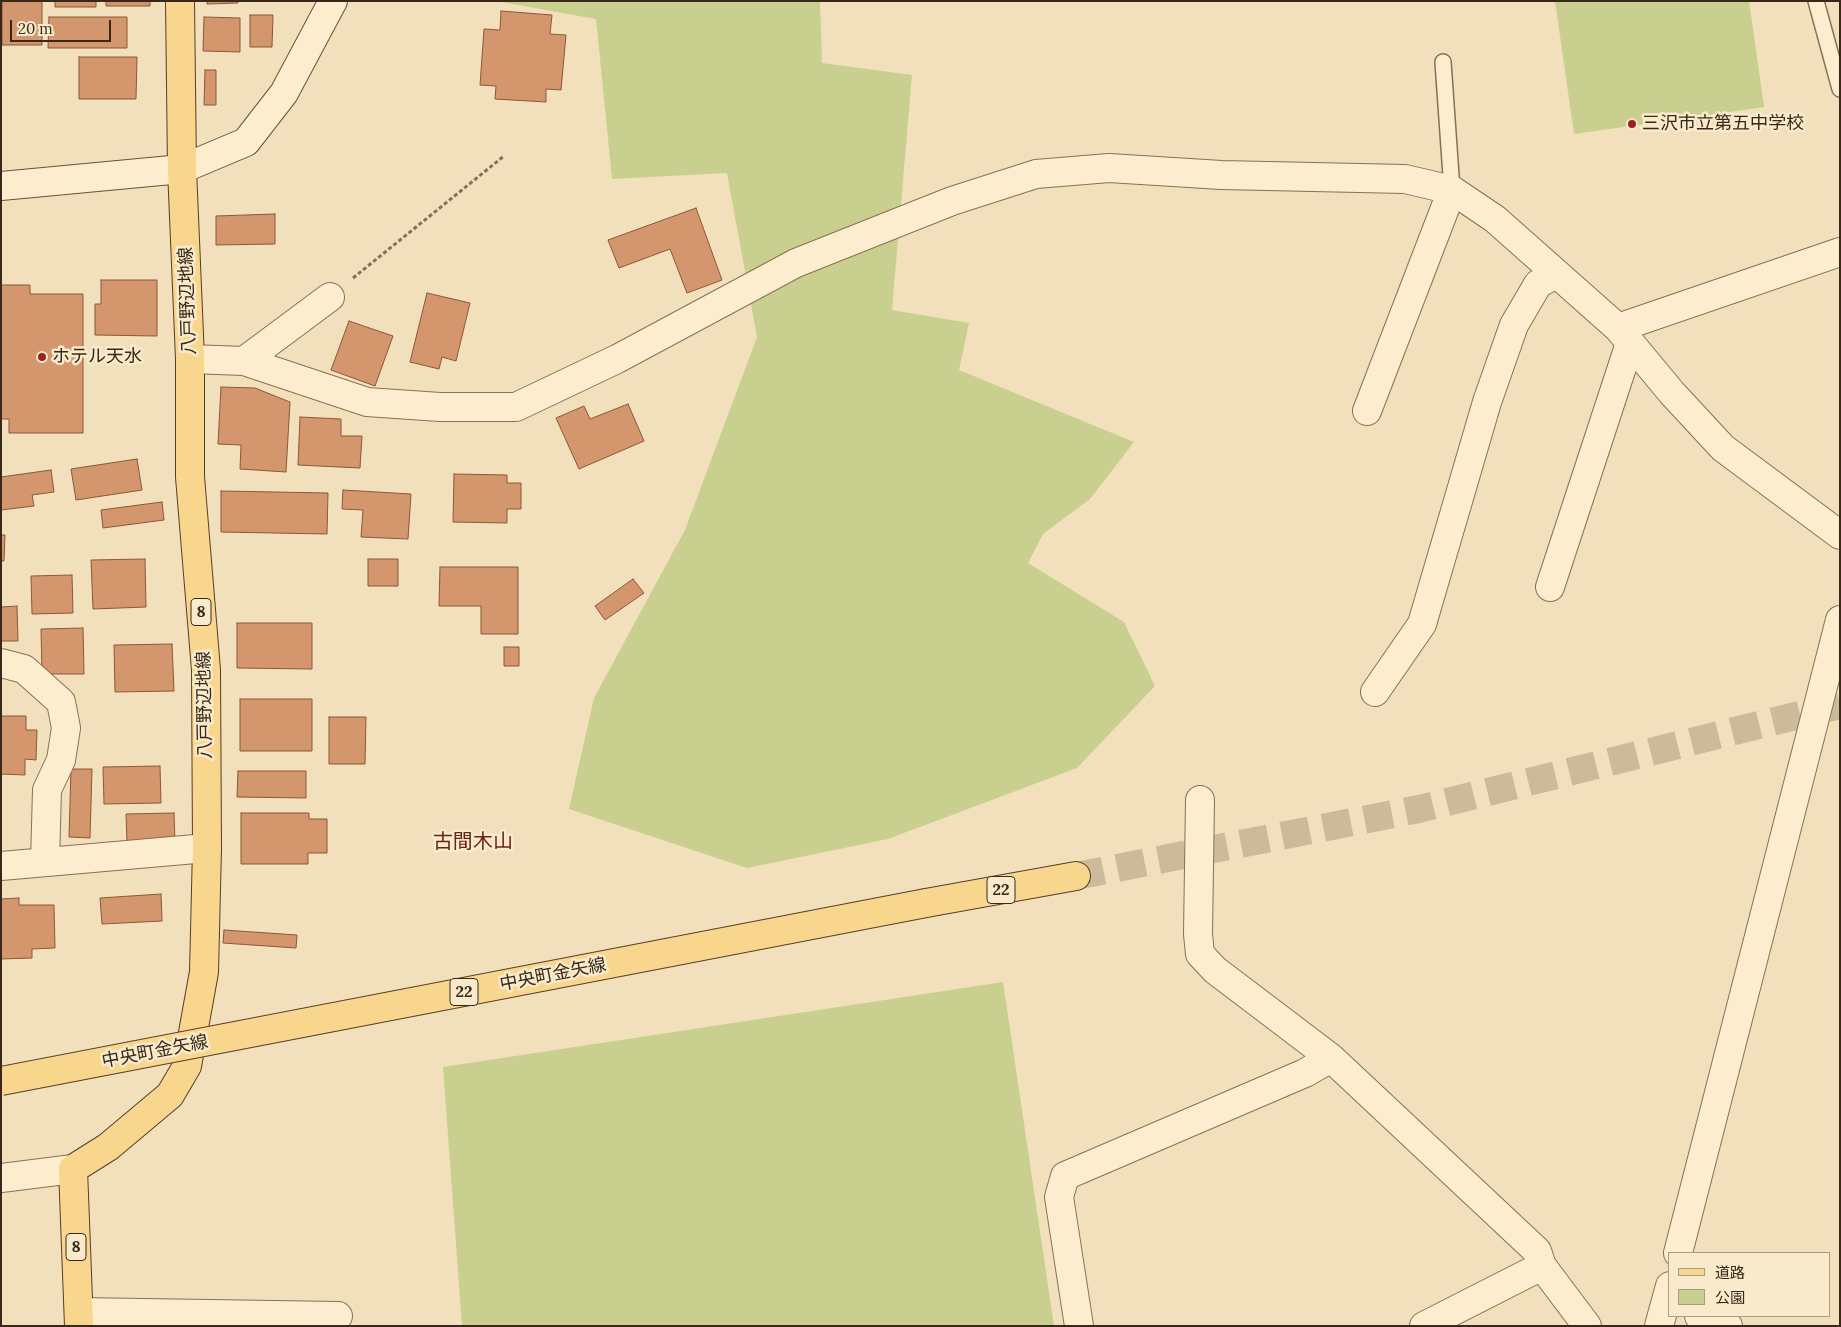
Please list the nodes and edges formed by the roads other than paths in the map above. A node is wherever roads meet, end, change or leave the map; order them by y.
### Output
1 (180, 1) edge
2 (333, 1) edge
3 (1816, 1) edge
4 (1442, 62) dead end
5 (1840, 88) edge
6 (182, 169) junction
7 (1, 186) edge
8 (1452, 190) junction
9 (1840, 252) edge
10 (1556, 274) junction
11 (330, 297) road end
12 (1624, 336) junction
13 (190, 358) junction
14 (244, 361) junction
15 (1367, 411) dead end
16 (1840, 535) edge
17 (1550, 587) dead end
18 (1840, 620) edge
19 (1, 663) edge
20 (1375, 692) dead end
21 (1200, 800) dead end
22 (207, 848) junction
23 (45, 862) junction
24 (1, 866) edge
25 (1076, 876) tunnel mouth
26 (1331, 1058) junction
27 (1, 1081) edge
28 (74, 1169) junction
29 (1, 1178) edge
30 (1678, 1252) edge
31 (1542, 1266) junction
32 (338, 1316) dead end
33 (1702, 1317) edge
34 (79, 1319) edge
35 (1079, 1326) edge
36 (1424, 1326) edge
37 (1587, 1326) edge
38 (1728, 1326) edge

1 - 6 main road, 八戸野辺地線 / 8
2 - 6 street
3 - 5 lane
4 - 8 lane
6 - 7 street
6 - 13 main road, 八戸野辺地線 / 8
8 - 10 street
8 - 14 street
8 - 15 street
9 - 12 street
10 - 12 street
10 - 20 street
11 - 14 street
12 - 16 street
12 - 17 street
13 - 14 street
13 - 22 main road, 八戸野辺地線 / 8
18 - 30 street
19 - 23 street
21 - 26 street
22 - 23 street
22 - 28 main road, 八戸野辺地線 / 8
23 - 24 street
25 - 27 main road, 中央町金矢線 / 22, bridge
26 - 31 street
26 - 35 street
28 - 29 street
28 - 34 main road, 8
31 - 36 street
31 - 37 street
32 - 34 street
33 - 38 street

